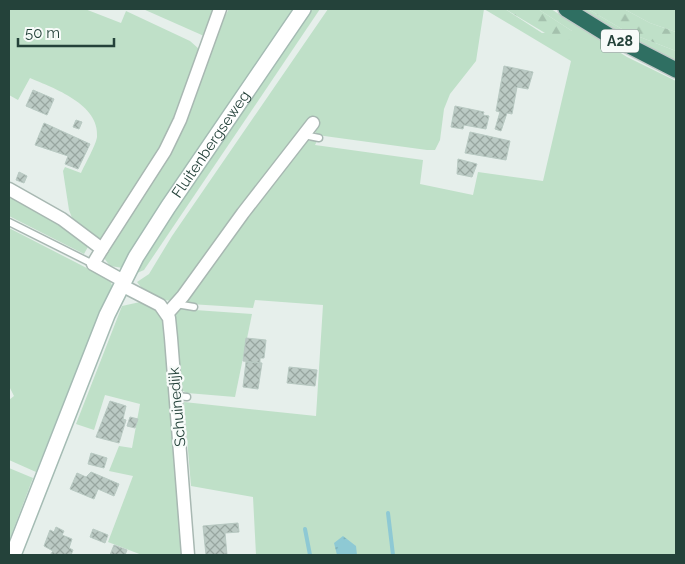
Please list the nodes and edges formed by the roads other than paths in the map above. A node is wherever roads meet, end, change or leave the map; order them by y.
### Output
1 (220, 9) edge
2 (304, 9) edge
3 (566, 9) edge
4 (676, 70) edge
5 (313, 124) dead end
6 (304, 135) junction
7 (319, 138) dead end
8 (9, 189) edge
9 (9, 222) edge
10 (102, 249) junction
11 (93, 264) junction
12 (123, 283) junction
13 (176, 304) junction
14 (194, 307) dead end
15 (167, 314) junction
16 (13, 555) edge
17 (188, 555) edge

1 - 10 street
2 - 12 street, Fluitenbergseweg
3 - 4 highway, A28
5 - 6 street
6 - 7 lane
6 - 13 street
8 - 10 street
9 - 11 lane
10 - 11 street
11 - 12 street
12 - 15 street
12 - 16 street, Fluitenbergseweg
13 - 14 lane
13 - 15 street
15 - 17 street, Schuinedijk

